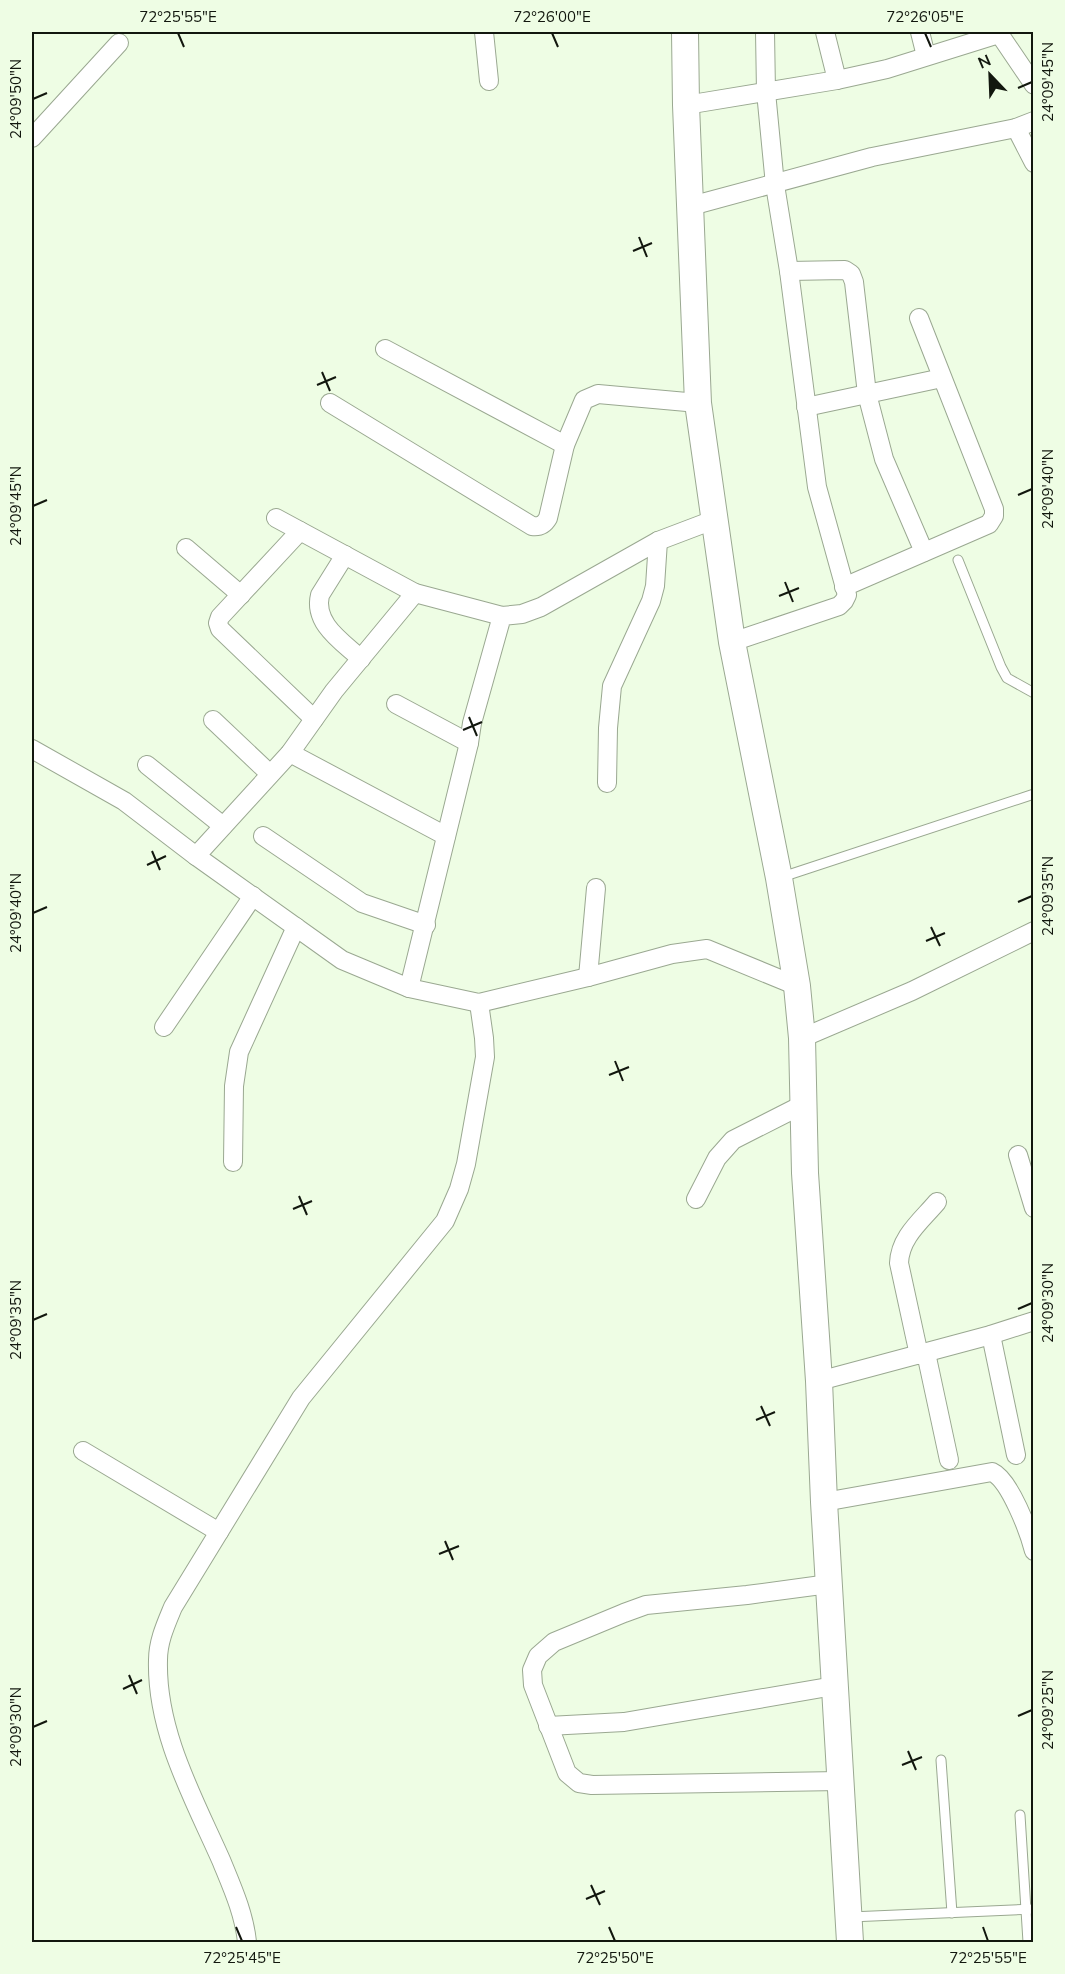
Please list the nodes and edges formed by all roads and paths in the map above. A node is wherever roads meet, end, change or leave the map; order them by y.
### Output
1 (484, 32) edge
2 (685, 32) edge
3 (765, 32) edge
4 (825, 32) edge
5 (920, 32) edge
6 (999, 33) edge
7 (119, 43) dead end
8 (926, 56) junction
9 (837, 80) junction
10 (489, 81) dead end
11 (1034, 85) edge
12 (766, 92) junction
13 (686, 105) junction
14 (1034, 121) edge
15 (1016, 128) junction
16 (32, 138) edge
17 (1034, 163) edge
18 (775, 185) junction
19 (691, 206) junction
20 (789, 271) junction
21 (919, 318) dead end
22 (385, 349) dead end
23 (942, 378) junction
24 (867, 394) junction
25 (330, 403) dead end
26 (698, 403) junction
27 (806, 407) junction
28 (566, 445) junction
29 (276, 518) dead end
30 (716, 519) junction
31 (300, 531) junction
32 (658, 541) junction
33 (186, 548) dead end
34 (924, 552) junction
35 (345, 555) junction
36 (958, 560) dead end
37 (844, 587) junction
38 (415, 593) junction
39 (241, 595) junction
40 (502, 616) junction
41 (732, 642) junction
42 (361, 659) junction
43 (1034, 693) edge
44 (396, 704) dead end
45 (314, 718) junction
46 (213, 720) dead end
47 (469, 743) junction
48 (32, 750) edge
49 (290, 753) junction
50 (147, 765) dead end
51 (270, 774) junction
52 (607, 783) dead end
53 (1034, 794) edge
54 (223, 826) junction
55 (263, 836) dead end
56 (446, 836) junction
57 (196, 856) junction
58 (779, 878) junction
59 (596, 888) dead end
60 (253, 896) junction
61 (426, 925) junction
62 (296, 927) junction
63 (1034, 931) edge
64 (588, 977) junction
65 (797, 986) junction
66 (409, 988) junction
67 (479, 1003) junction
68 (164, 1027) dead end
69 (802, 1038) junction
70 (802, 1105) junction
71 (1018, 1155) dead end
72 (233, 1162) dead end
73 (696, 1199) dead end
74 (937, 1202) dead end
75 (1034, 1208) edge
76 (1034, 1321) edge
77 (991, 1335) junction
78 (922, 1354) junction
79 (819, 1381) junction
80 (83, 1451) dead end
81 (1016, 1455) dead end
82 (949, 1460) dead end
83 (824, 1502) junction
84 (219, 1532) junction
85 (1034, 1551) edge
86 (829, 1584) junction
87 (834, 1686) junction
88 (549, 1726) junction
89 (941, 1760) dead end
90 (840, 1781) junction
91 (1020, 1815) dead end
92 (1030, 1909) edge
93 (952, 1913) junction
94 (848, 1917) junction
95 (247, 1942) edge
96 (850, 1942) edge
97 (1028, 1942) edge

1 - 10 street
2 - 13 main road
3 - 12 street
4 - 9 street
5 - 8 street
6 - 8 street
6 - 11 street
7 - 16 street
8 - 9 street
9 - 12 street
12 - 13 street
12 - 18 street
13 - 19 main road
14 - 15 street
15 - 17 street
15 - 18 street
18 - 19 street
18 - 20 street
19 - 26 main road
20 - 24 street
20 - 27 street
21 - 23 street
22 - 28 street
23 - 24 street
23 - 34 street
24 - 27 street
24 - 34 street
25 - 28 street
26 - 28 street
26 - 30 main road
27 - 37 street
29 - 31 street
30 - 32 street
30 - 41 main road
31 - 35 street
31 - 39 street
32 - 40 street
32 - 52 street
33 - 39 street
34 - 37 street
35 - 38 street
35 - 42 street
36 - 43 lane
37 - 41 street
38 - 40 street
38 - 42 street
39 - 45 street
40 - 47 street
41 - 58 main road
42 - 45 street
44 - 47 street
45 - 49 street
46 - 51 street
47 - 56 street
48 - 57 street
49 - 51 street
49 - 56 street
50 - 54 street
51 - 54 street
53 - 58 lane
54 - 57 street
55 - 61 street
56 - 61 street
57 - 60 street
58 - 65 main road
59 - 64 street
60 - 62 street
60 - 68 street
61 - 66 street
62 - 66 street
62 - 72 street
63 - 69 street
64 - 65 street
64 - 67 street
65 - 69 main road
66 - 67 street
67 - 84 street
69 - 70 main road
70 - 73 street
70 - 79 main road
71 - 75 street
74 - 78 street
76 - 77 street
77 - 78 street
77 - 81 street
78 - 79 street
78 - 82 street
79 - 83 main road
80 - 84 street
83 - 85 street
83 - 86 main road
84 - 95 street
86 - 87 main road
86 - 88 street
87 - 88 street
87 - 90 main road
88 - 90 street
89 - 93 lane
90 - 94 main road
91 - 92 lane
92 - 93 lane
92 - 97 lane
93 - 94 lane
94 - 96 main road

